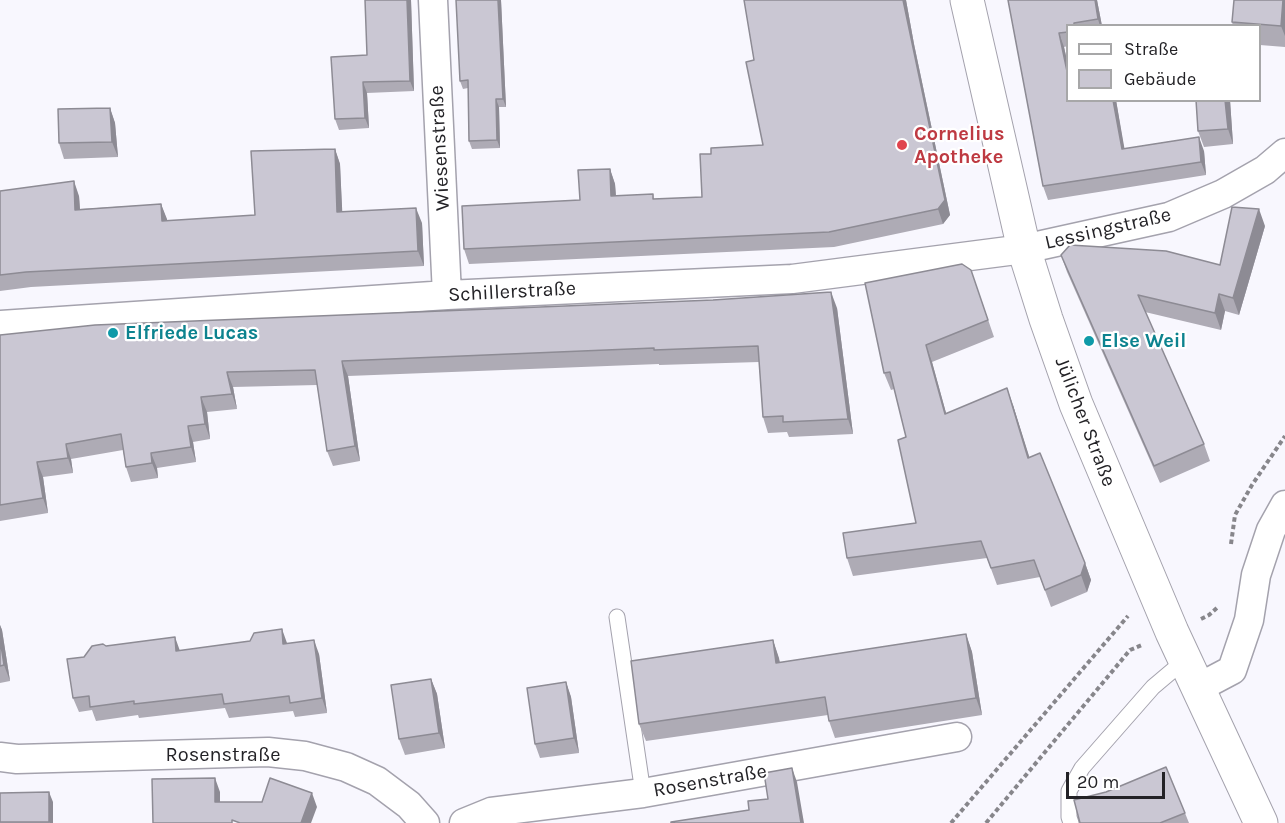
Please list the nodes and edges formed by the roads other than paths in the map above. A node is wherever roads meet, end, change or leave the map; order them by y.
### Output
1 (433, 0) edge
2 (967, 0) edge
3 (1285, 153) edge
4 (1024, 249) junction
5 (447, 295) junction
6 (0, 325) edge
7 (1285, 505) edge
8 (617, 616) dead end
9 (1185, 660) junction
10 (957, 737) dead end
11 (0, 756) edge
12 (643, 793) junction
13 (424, 823) edge
14 (464, 823) edge
15 (1071, 823) edge
16 (1262, 823) edge

1 - 5 street, Wiesenstraße
2 - 4 main road, Jülicher Straße
3 - 4 street, Lessingstraße
4 - 5 street, Schillerstraße
4 - 9 main road, Jülicher Straße
5 - 6 street, Schillerstraße
7 - 9 street
8 - 12 lane
9 - 15 lane
9 - 16 main road, Jülicher Straße
10 - 12 street, Rosenstraße
11 - 13 street, Rosenstraße
12 - 14 street, Rosenstraße

